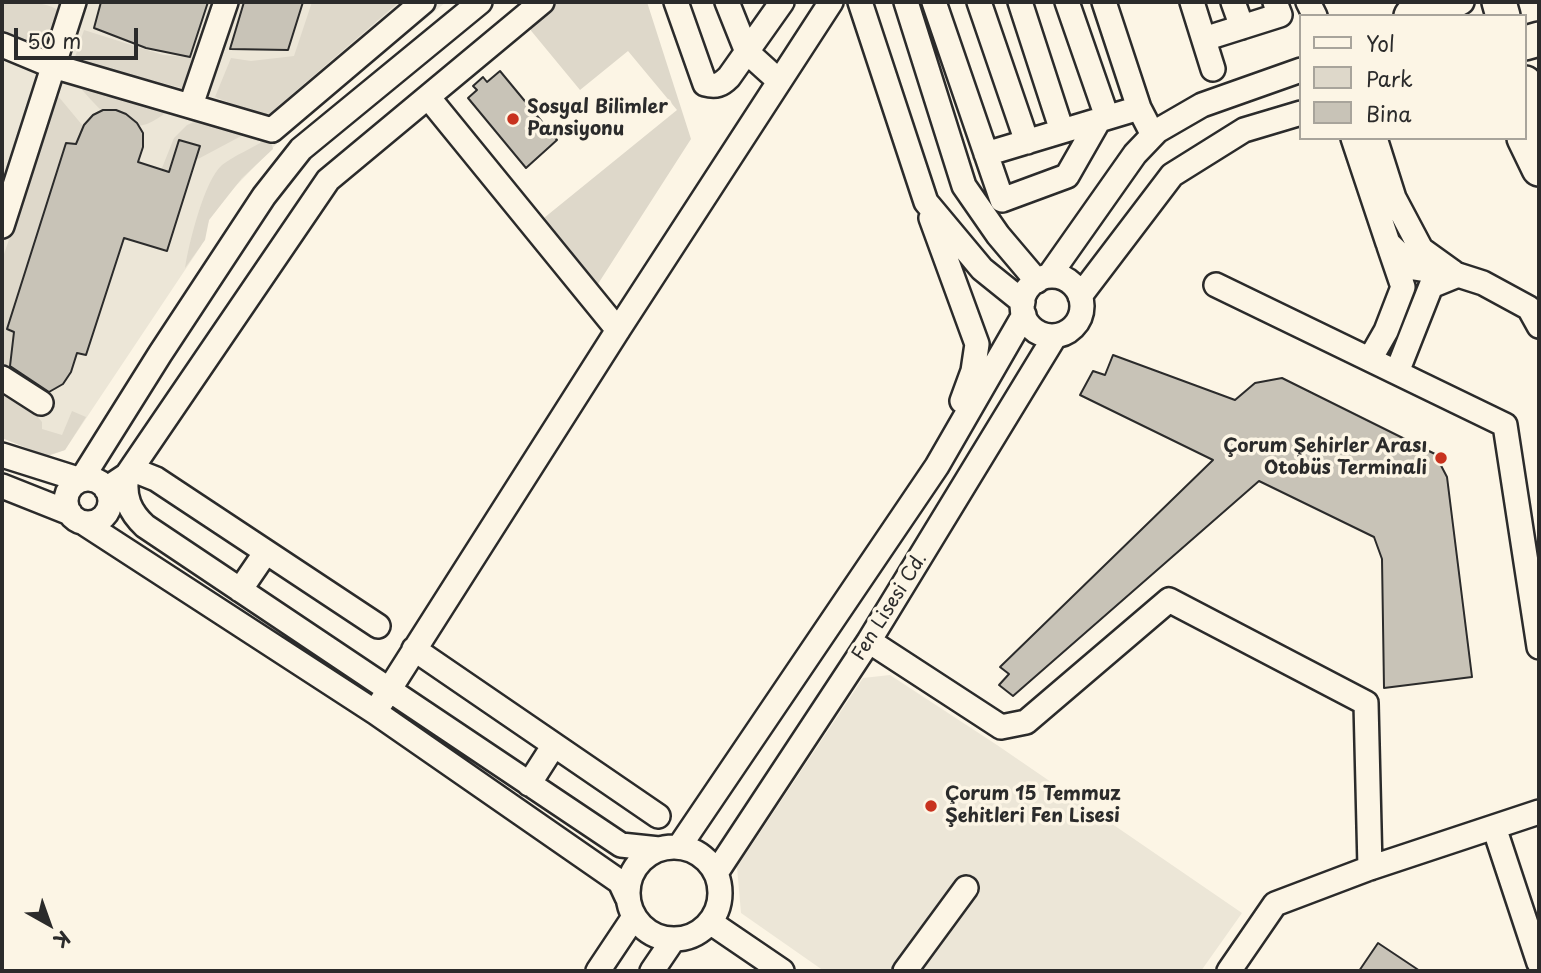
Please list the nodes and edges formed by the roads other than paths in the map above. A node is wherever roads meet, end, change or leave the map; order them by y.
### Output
1 (74, 2) edge
2 (226, 2) edge
3 (422, 2) edge
4 (480, 2) edge
5 (542, 2) edge
6 (676, 2) edge
7 (727, 2) edge
8 (831, 2) edge
9 (860, 2) edge
10 (906, 2) edge
11 (934, 2) edge
12 (979, 2) edge
13 (1020, 2) edge
14 (1067, 2) edge
15 (1104, 2) edge
16 (1192, 2) edge
17 (1233, 2) edge
18 (1275, 2) edge
19 (1462, 2) edge
20 (778, 4) edge
21 (1440, 14) edge
22 (1242, 27) junction
23 (1204, 39) junction
24 (2, 45) edge
25 (747, 52) junction
26 (53, 66) junction
27 (1213, 69) dead end
28 (1300, 69) edge
29 (779, 81) junction
30 (1527, 89) edge
31 (428, 97) junction
32 (191, 105) junction
33 (1139, 108) junction
34 (1300, 113) edge
35 (1103, 119) junction
36 (1539, 126) edge
37 (272, 130) junction
38 (1062, 131) junction
39 (1153, 135) junction
40 (1354, 140) edge
41 (1376, 140) edge
42 (1525, 140) edge
43 (1027, 142) junction
44 (301, 149) junction
45 (986, 154) junction
46 (1539, 169) edge
47 (332, 176) junction
48 (926, 202) junction
49 (2, 226) edge
50 (1388, 243) junction
51 (1458, 275) junction
52 (1043, 279) junction
53 (1216, 285) dead end
54 (1080, 296) junction
55 (1023, 309) junction
56 (1539, 326) edge
57 (618, 330) junction
58 (1055, 336) junction
59 (1370, 359) junction
60 (1397, 373) junction
61 (2, 377) edge
62 (41, 403) dead end
63 (2, 455) edge
64 (937, 466) junction
65 (129, 472) junction
66 (81, 480) junction
67 (2, 486) edge
68 (108, 494) junction
69 (131, 510) junction
70 (77, 518) junction
71 (266, 552) junction
72 (240, 590) junction
73 (378, 626) dead end
74 (869, 641) junction
75 (1539, 647) edge
76 (414, 649) junction
77 (388, 689) junction
78 (375, 712) junction
79 (554, 745) junction
80 (529, 784) junction
81 (1539, 812) edge
82 (658, 816) dead end
83 (1494, 827) junction
84 (669, 848) junction
85 (1370, 869) junction
86 (716, 873) junction
87 (966, 888) dead end
88 (631, 907) junction
89 (710, 922) junction
90 (673, 940) junction
91 (1539, 964) edge
92 (598, 971) edge
93 (652, 971) edge
94 (782, 971) edge
95 (905, 971) edge
96 (1229, 971) edge

1 - 26 street
2 - 32 street
3 - 37 street
4 - 44 street
5 - 31 street
6 - 25 street
7 - 25 street
8 - 29 street
9 - 48 street
10 - 52 street
11 - 45 street
12 - 43 street
13 - 38 street
14 - 35 street
15 - 33 street
16 - 23 street
17 - 22 street
18 - 22 street
19 - 21 street
20 - 25 street
22 - 23 street
23 - 27 street
24 - 26 street
25 - 29 street
26 - 32 street
26 - 49 street
28 - 39 street
29 - 57 street
30 - 36 highway
31 - 47 street
31 - 57 street
32 - 37 street
33 - 35 street
33 - 39 street
34 - 54 street
35 - 38 street
35 - 45 street
37 - 44 street
38 - 43 street
39 - 52 street
40 - 50 street
41 - 51 street
42 - 46 highway
43 - 45 street
44 - 47 street
44 - 66 street
47 - 65 street
48 - 55 street
48 - 64 street
50 - 51 street
50 - 59 street
51 - 56 street
51 - 60 street
52 - 54 street
52 - 55 street
53 - 59 street
54 - 58 street
55 - 58 street
55 - 64 street, Fen Lisesi Cd.
57 - 76 street
58 - 74 street, Fen Lisesi Cd.
59 - 60 street
60 - 75 street
61 - 62 street
63 - 66 street
64 - 84 street, Fen Lisesi Cd.
65 - 68 street
65 - 69 street
65 - 71 street
66 - 68 street
66 - 70 street
67 - 70 street
68 - 69 street
68 - 70 street
69 - 72 street
70 - 78 street
71 - 72 street
71 - 73 street
72 - 77 street
74 - 85 street
74 - 86 street, Fen Lisesi Cd.
76 - 77 street
76 - 79 street
77 - 78 street
77 - 80 street
78 - 88 street
79 - 80 street
79 - 82 street
80 - 84 street
81 - 83 street
83 - 85 street
83 - 91 street
84 - 86 street
84 - 88 street
85 - 96 street
86 - 89 street
87 - 95 street
88 - 90 street
88 - 92 street
89 - 90 street
89 - 94 street
90 - 93 street

